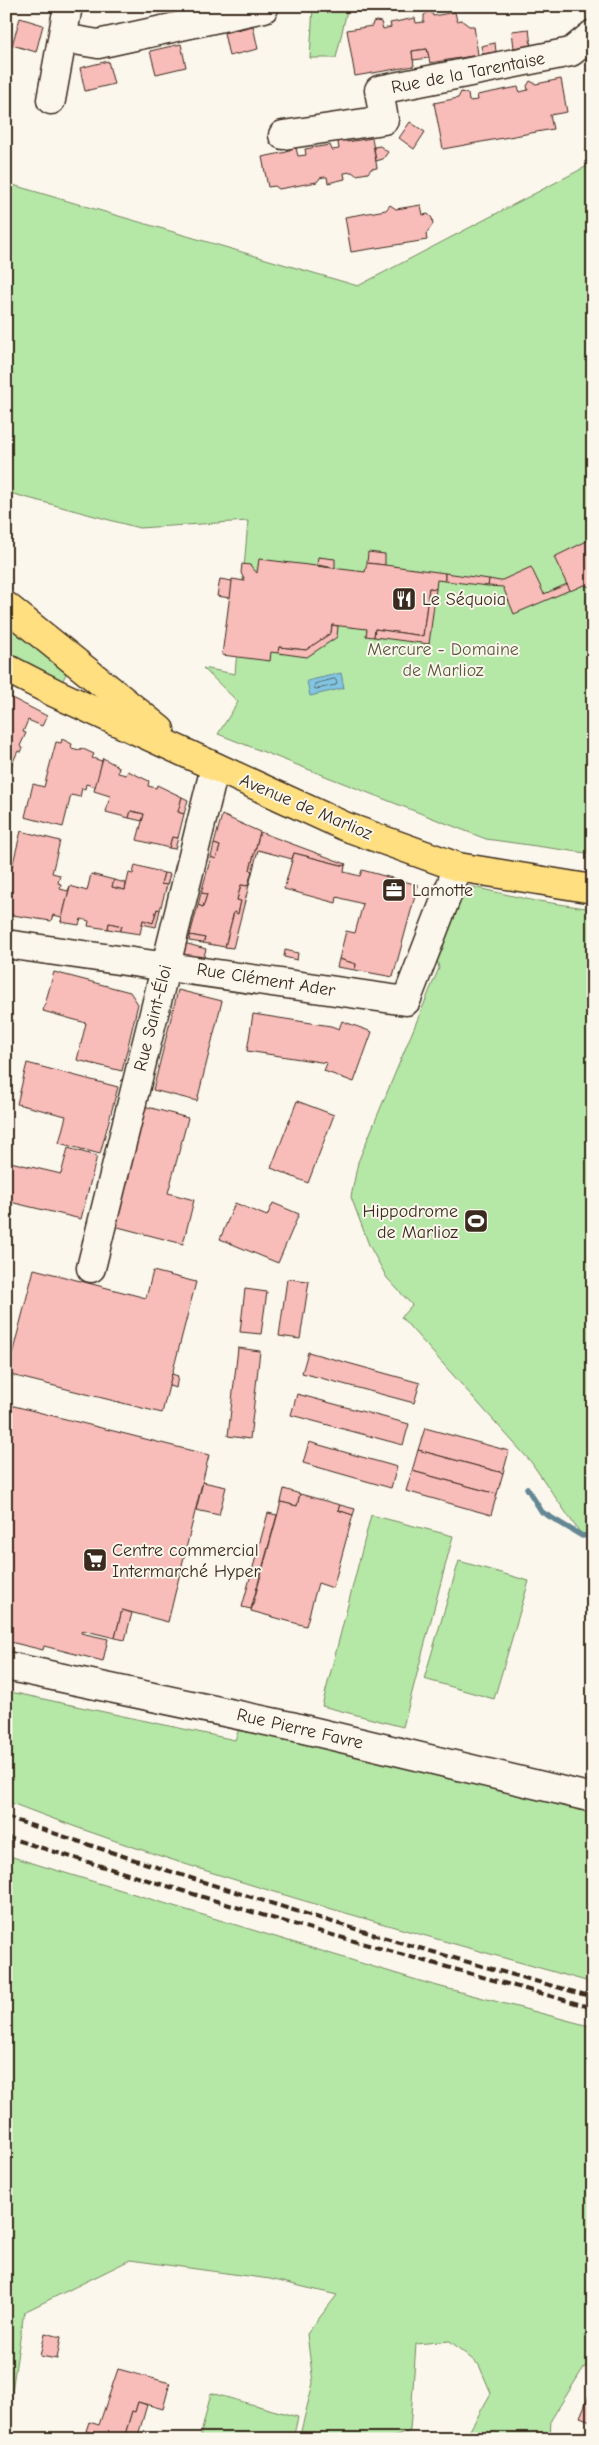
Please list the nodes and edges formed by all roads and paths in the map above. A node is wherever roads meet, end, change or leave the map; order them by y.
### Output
1 (68, 6) edge
2 (264, 8) dead end
3 (593, 34) edge
4 (63, 38) junction
5 (51, 100) dead end
6 (283, 136) dead end
7 (6, 606) edge
8 (6, 668) edge
9 (205, 762) junction
10 (420, 852) junction
11 (458, 867) junction
12 (518, 876) junction
13 (593, 889) edge
14 (6, 944) edge
15 (165, 965) junction
16 (91, 1268) dead end
17 (6, 1666) edge
18 (593, 1798) edge

1 - 4 street
2 - 4 street
3 - 6 street, Rue de la Tarentaise
4 - 5 street
7 - 9 main road, Avenue de Marlioz
8 - 9 main road, Avenue de Marlioz
9 - 10 main road, Avenue de Marlioz
9 - 15 street, Rue Saint-Éloi
10 - 11 main road, Avenue de Marlioz
10 - 12 main road, Avenue de Marlioz
11 - 12 main road, Avenue de Marlioz
11 - 15 street, Rue Clément Ader
12 - 13 main road, Avenue de Marlioz
14 - 15 street, Rue Clément Ader
15 - 16 street, Rue Saint-Éloi
17 - 18 street, Rue Pierre Favre

